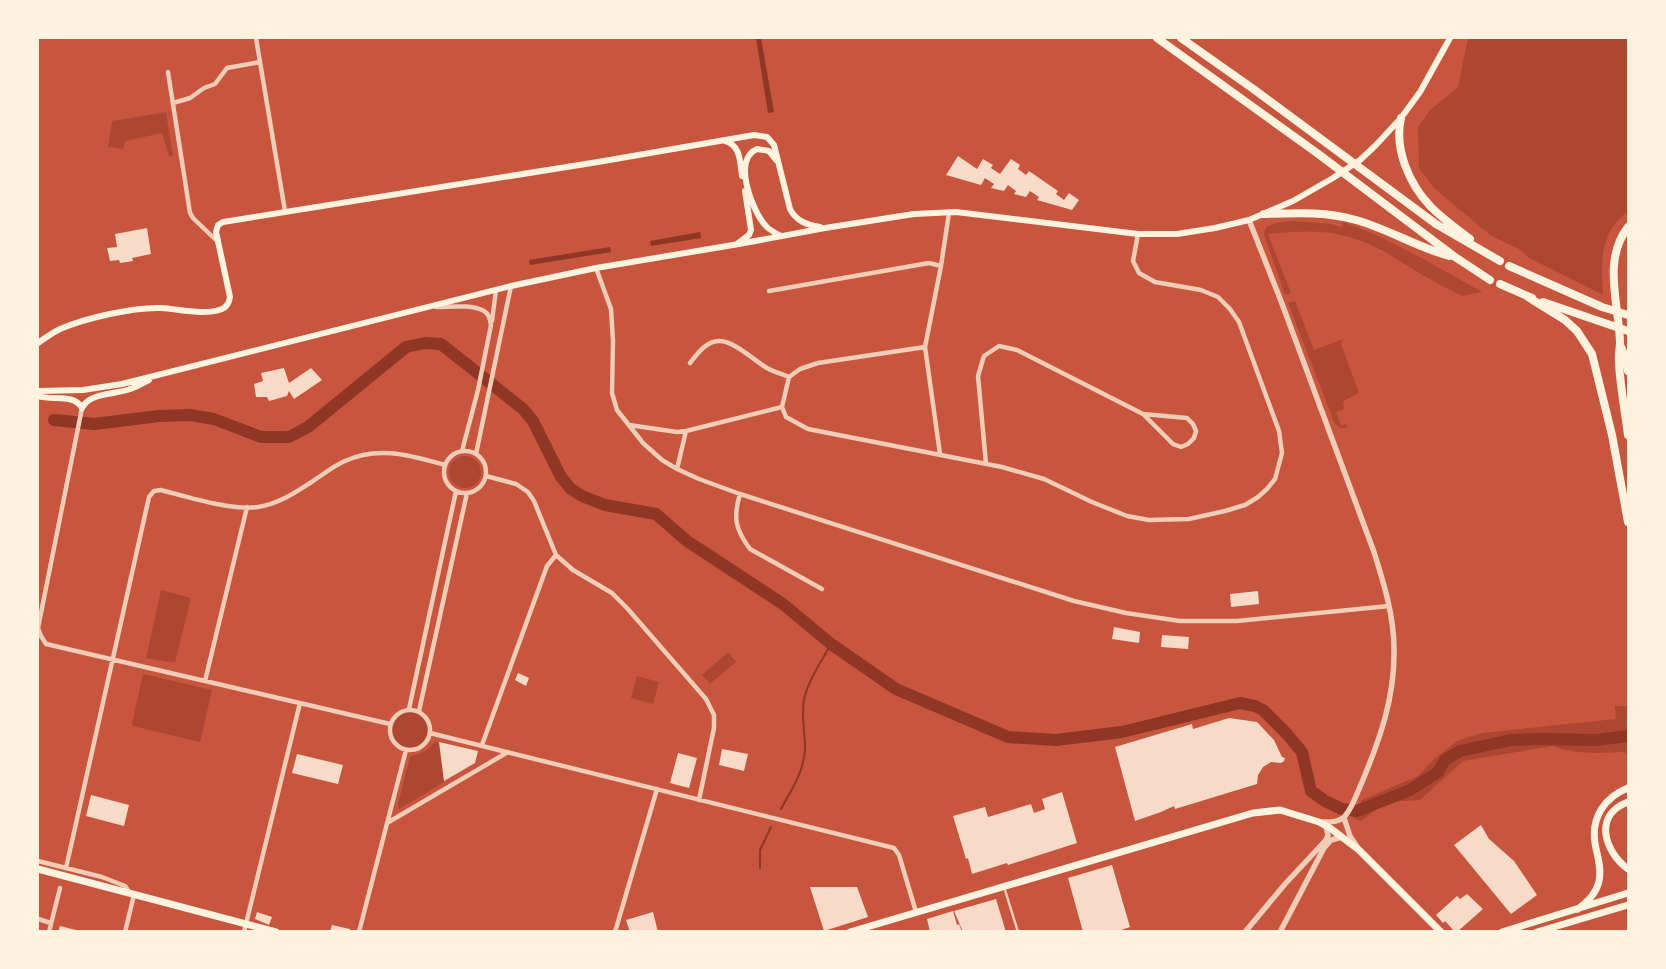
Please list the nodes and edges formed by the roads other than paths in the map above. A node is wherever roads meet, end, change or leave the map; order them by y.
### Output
1 (256, 38) edge
2 (1157, 38) edge
3 (1181, 38) edge
4 (1450, 38) edge
5 (260, 62) junction
6 (168, 72) dead end
7 (173, 103) junction
8 (1401, 118) junction
9 (723, 140) junction
10 (780, 165) junction
11 (285, 211) junction
12 (949, 213) junction
13 (1264, 214) junction
14 (1249, 220) junction
15 (1628, 227) edge
16 (825, 228) junction
17 (1138, 234) junction
18 (781, 236) junction
19 (218, 242) junction
20 (736, 245) junction
21 (1485, 252) junction
22 (1455, 257) junction
23 (1500, 261) dead end
24 (941, 266) junction
25 (1509, 266) dead end
26 (596, 268) junction
27 (1490, 280) dead end
28 (1500, 284) dead end
29 (511, 286) junction
30 (496, 290) junction
31 (769, 291) dead end
32 (1528, 296) junction
33 (430, 307) junction
34 (1628, 315) edge
35 (491, 324) junction
36 (1628, 330) edge
37 (38, 343) edge
38 (1620, 343) junction
39 (925, 347) junction
40 (690, 363) dead end
41 (1628, 371) edge
42 (155, 376) junction
43 (789, 377) junction
44 (38, 391) edge
45 (38, 396) edge
46 (782, 407) junction
47 (82, 411) junction
48 (1143, 414) junction
49 (628, 425) junction
50 (686, 431) junction
51 (1628, 435) edge
52 (462, 451) junction
53 (476, 454) junction
54 (940, 454) junction
55 (986, 464) junction
56 (445, 465) junction
57 (677, 469) junction
58 (486, 476) junction
59 (456, 491) junction
60 (467, 493) junction
61 (740, 494) junction
62 (247, 507) junction
63 (1628, 522) edge
64 (556, 555) junction
65 (822, 589) dead end
66 (1389, 606) junction
67 (113, 660) junction
68 (206, 681) junction
69 (300, 703) junction
70 (409, 709) junction
71 (419, 711) junction
72 (390, 724) junction
73 (430, 733) junction
74 (482, 745) junction
75 (406, 750) junction
76 (509, 752) junction
77 (1628, 788) edge
78 (657, 789) junction
79 (700, 800) junction
80 (1628, 802) edge
81 (1345, 817) junction
82 (387, 824) junction
83 (1323, 824) junction
84 (1342, 837) junction
85 (1359, 850) junction
86 (38, 861) edge
87 (66, 868) junction
88 (1300, 868) junction
89 (38, 869) edge
90 (1628, 869) edge
91 (1310, 874) junction
92 (1004, 886) junction
93 (60, 888) dead end
94 (1628, 893) edge
95 (132, 895) junction
96 (1628, 905) edge
97 (1578, 909) junction
98 (916, 912) junction
99 (38, 920) edge
100 (51, 923) junction
101 (245, 928) edge
102 (1440, 931) edge
103 (49, 932) edge
104 (125, 932) edge
105 (276, 932) edge
106 (359, 932) edge
107 (615, 932) edge
108 (850, 932) edge
109 (1018, 932) edge
110 (1246, 932) edge
111 (1280, 932) edge
112 (1502, 932) edge
113 (1538, 932) edge

1 - 5 street
2 - 22 highway
3 - 21 highway
4 - 8 main road
5 - 7 street
5 - 11 street
6 - 7 street
7 - 19 street
8 - 13 main road
8 - 21 highway
9 - 10 main road
9 - 11 main road
9 - 20 main road
10 - 16 main road
10 - 18 main road
11 - 19 main road
12 - 16 main road
12 - 17 main road
12 - 24 street
13 - 14 main road
13 - 22 highway
14 - 17 main road
14 - 66 street
15 - 38 highway
16 - 18 main road
17 - 55 street
18 - 20 main road
19 - 37 main road
20 - 26 main road
21 - 23 highway
22 - 27 highway
24 - 31 street
24 - 39 street
25 - 34 highway
26 - 29 main road
26 - 49 street
28 - 32 highway
29 - 30 main road
29 - 53 street
30 - 33 main road
30 - 35 street
32 - 36 highway
32 - 63 highway
33 - 35 street
33 - 42 main road
35 - 52 street
38 - 41 highway
38 - 51 highway
39 - 43 street
39 - 54 street
40 - 43 street
42 - 44 main road
42 - 47 main road
43 - 46 street
45 - 47 main road
46 - 50 street
46 - 54 street
47 - 67 street
48 - 48 street
48 - 55 street
49 - 50 street
49 - 57 street
50 - 57 street
52 - 53 street
52 - 56 street
53 - 58 street
54 - 55 street
56 - 59 street
56 - 62 street
57 - 61 street
58 - 60 street
58 - 64 street
59 - 60 street
59 - 70 street
60 - 71 street
61 - 65 street
61 - 66 street
62 - 67 street
62 - 68 street
64 - 74 street
64 - 79 street
66 - 81 street
67 - 68 street
67 - 87 street
68 - 69 street
69 - 72 street
69 - 101 street
70 - 71 street
70 - 72 street
71 - 73 street
72 - 75 street
73 - 74 street
73 - 75 street
74 - 76 street
75 - 82 street
76 - 78 street
76 - 82 street
77 - 97 main road
78 - 79 street
78 - 107 street
79 - 98 street
80 - 90 main road
81 - 83 street
81 - 85 street
82 - 106 street
83 - 84 main road
83 - 88 street
83 - 92 main road
84 - 85 main road
84 - 91 street
85 - 102 main road
86 - 87 street
87 - 95 street
88 - 91 street
88 - 110 street
89 - 95 main road
91 - 111 street
92 - 98 main road
92 - 109 lane
93 - 100 street
94 - 97 main road
95 - 101 main road
95 - 104 street
96 - 113 main road
97 - 112 main road
98 - 108 main road
99 - 100 street
100 - 103 street
101 - 105 main road

